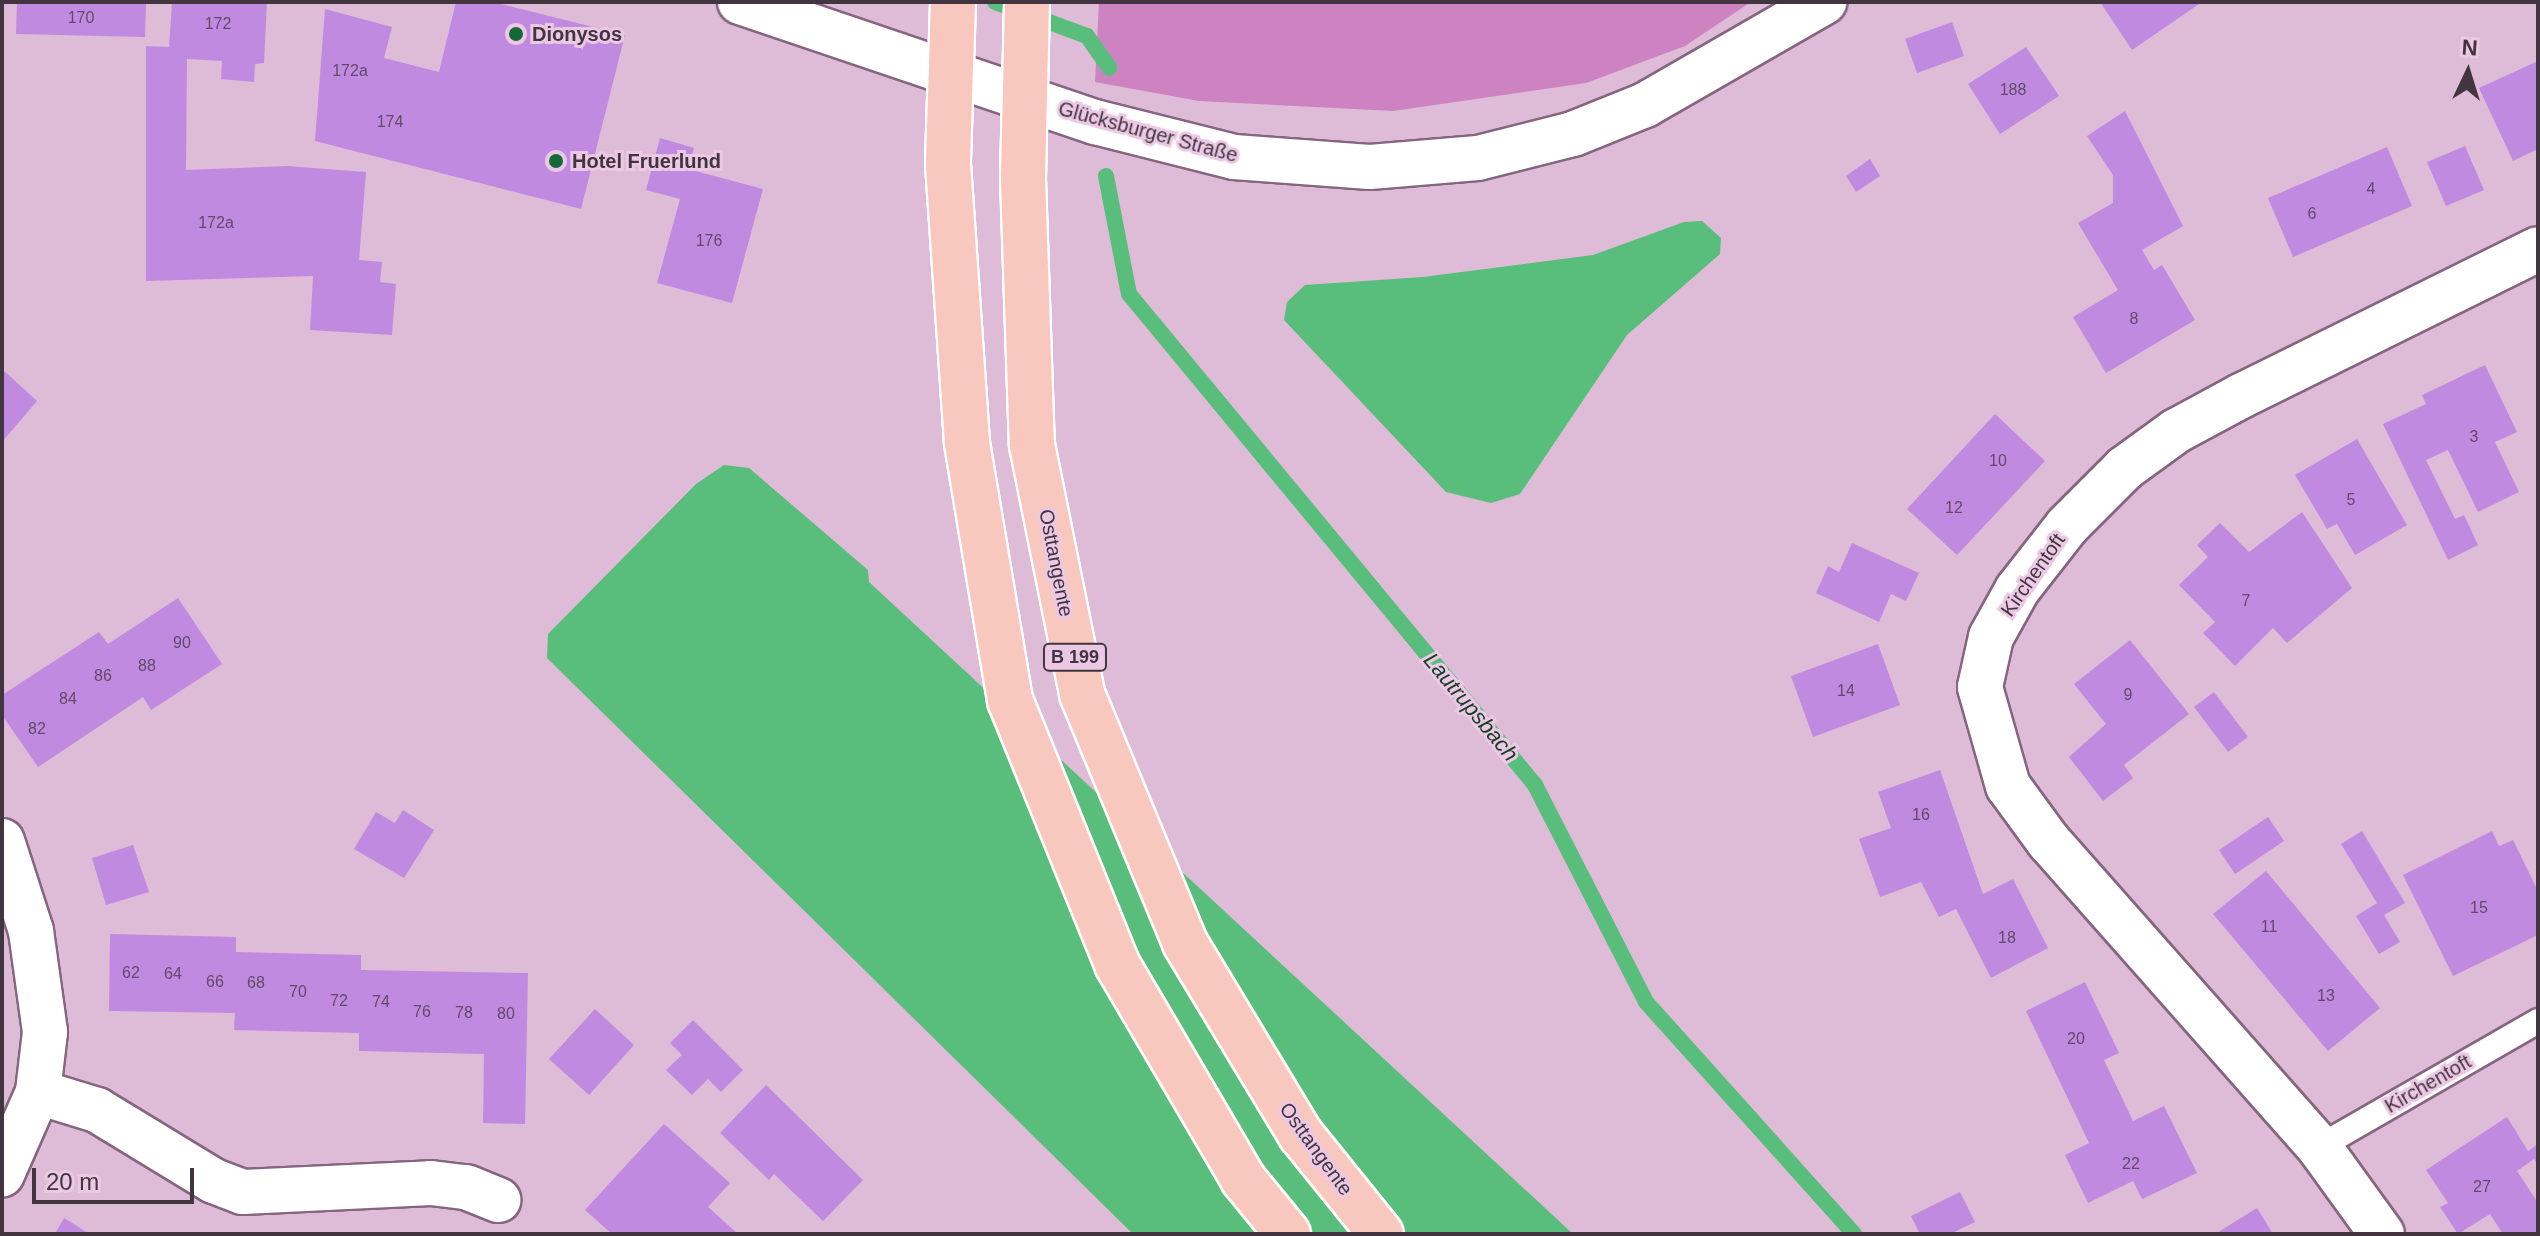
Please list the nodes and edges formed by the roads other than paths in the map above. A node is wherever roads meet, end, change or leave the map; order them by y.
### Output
1 (740, 2) edge
2 (953, 2) edge
3 (1027, 2) edge
4 (1824, 2) edge
5 (2538, 249) edge
6 (2, 841) edge
7 (2538, 1021) edge
8 (38, 1092) junction
9 (2319, 1147) junction
10 (2, 1174) edge
11 (499, 1200) dead end
12 (1288, 1234) edge
13 (1381, 1234) edge
14 (2382, 1234) edge

1 - 4 street, Glücksburger Straße
2 - 12 main road, bridge
3 - 13 main road, Osttangente / B 199, bridge
5 - 9 street, Kirchentoft
6 - 8 street
7 - 9 lane, Kirchentoft
8 - 10 street
8 - 11 street
9 - 14 street, Kirchentoft

